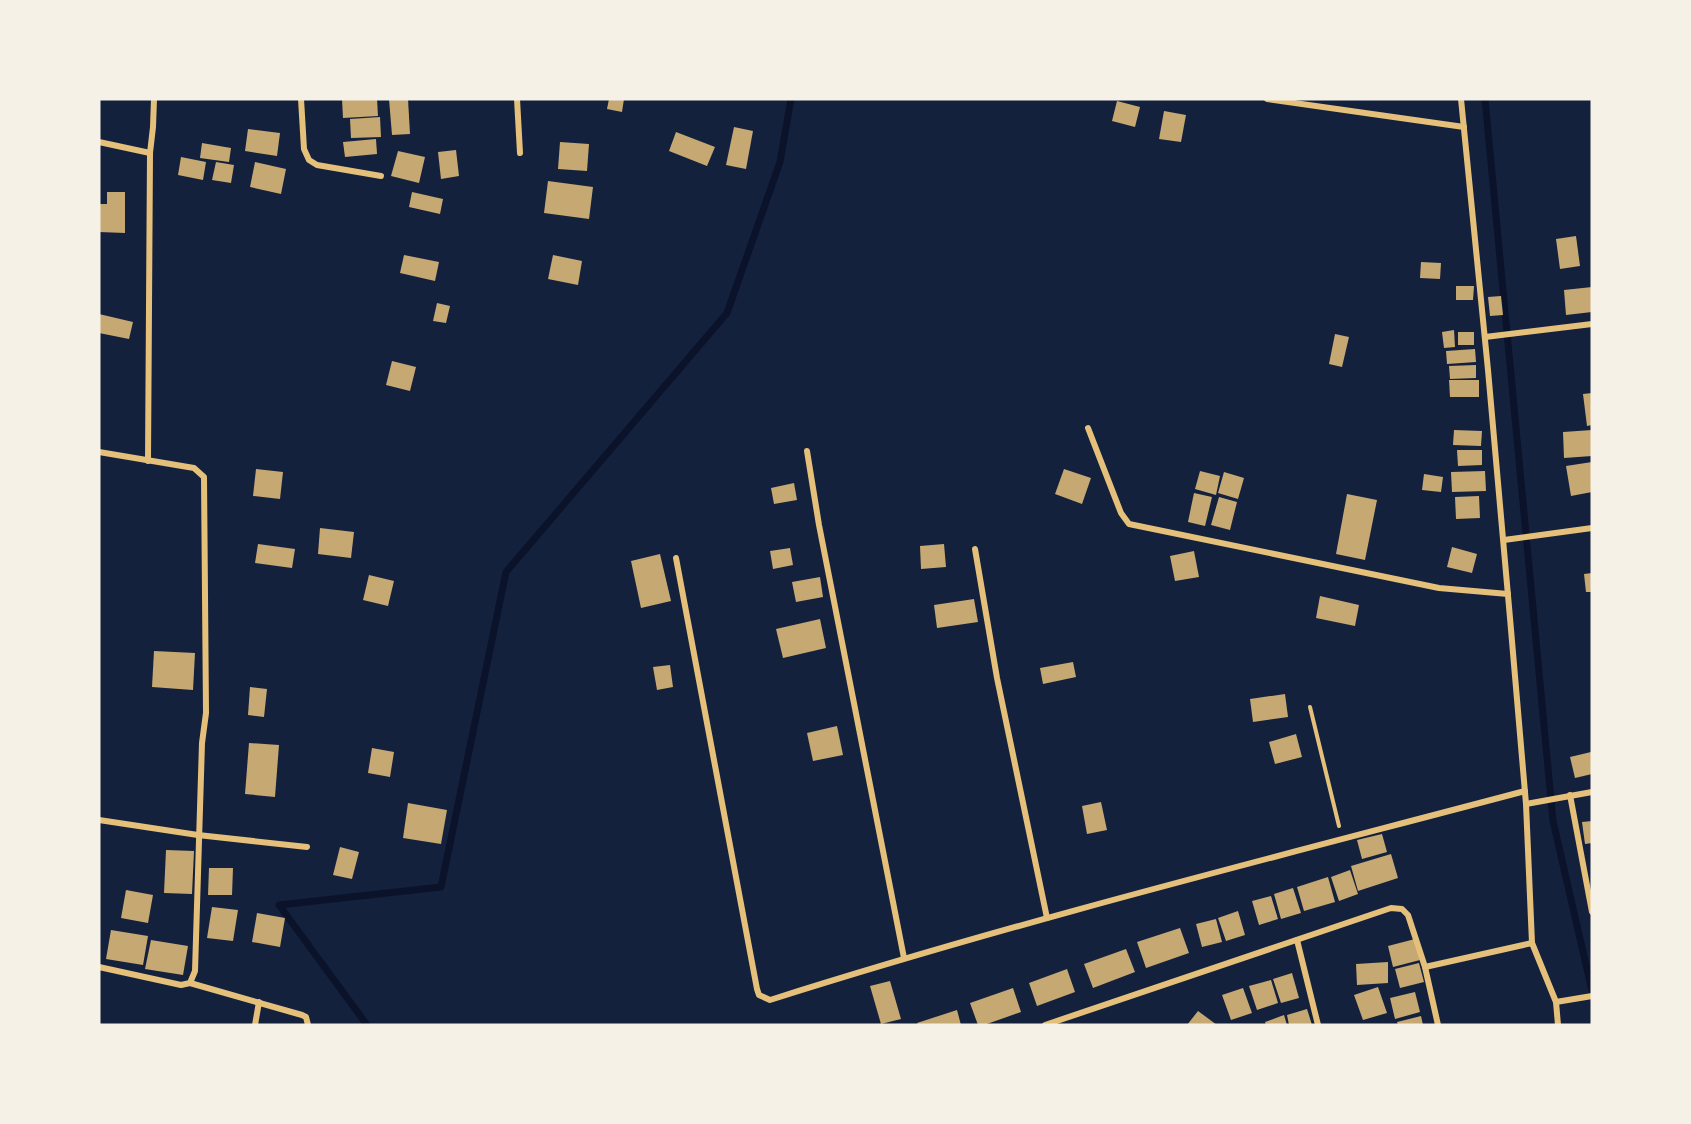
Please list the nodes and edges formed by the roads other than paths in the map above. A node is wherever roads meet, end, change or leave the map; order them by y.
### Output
1 (154, 99) edge
2 (301, 99) edge
3 (517, 99) edge
4 (1267, 99) edge
5 (1461, 99) edge
6 (1464, 127) junction
7 (99, 142) edge
8 (150, 153) junction
9 (520, 153) dead end
10 (381, 176) dead end
11 (1592, 324) edge
12 (1485, 337) junction
13 (1088, 428) dead end
14 (807, 451) dead end
15 (99, 452) edge
16 (148, 461) junction
17 (1592, 528) edge
18 (1503, 540) junction
19 (975, 549) dead end
20 (676, 558) dead end
21 (1508, 594) junction
22 (1525, 791) junction
23 (1592, 792) edge
24 (1570, 795) junction
25 (1526, 804) junction
26 (99, 820) edge
27 (198, 835) junction
28 (307, 847) dead end
29 (1592, 912) edge
30 (1047, 918) junction
31 (1297, 940) junction
32 (1532, 943) junction
33 (904, 958) junction
34 (99, 967) edge
35 (1425, 967) junction
36 (190, 983) junction
37 (1592, 996) edge
38 (259, 1002) junction
39 (1556, 1002) junction
40 (255, 1025) edge
41 (308, 1025) edge
42 (1045, 1025) edge
43 (1318, 1025) edge
44 (1438, 1025) edge
45 (1558, 1025) edge

1 - 8 street
2 - 10 street
3 - 9 street
4 - 6 street
5 - 6 street
6 - 12 street
7 - 8 street
8 - 16 street
11 - 12 street
12 - 18 street
13 - 21 street
14 - 33 street
15 - 16 street
16 - 27 street
17 - 18 street
18 - 21 street
19 - 30 street
20 - 33 street
21 - 22 street
22 - 25 street
22 - 30 street
23 - 24 street
24 - 25 street
24 - 29 street
25 - 32 street
26 - 27 street
27 - 28 street
27 - 36 street
30 - 33 street
31 - 35 street
31 - 42 street
31 - 43 street
32 - 35 street
32 - 39 street
34 - 36 street
35 - 44 street
36 - 38 street
37 - 39 street
38 - 40 street
38 - 41 street
39 - 45 street

